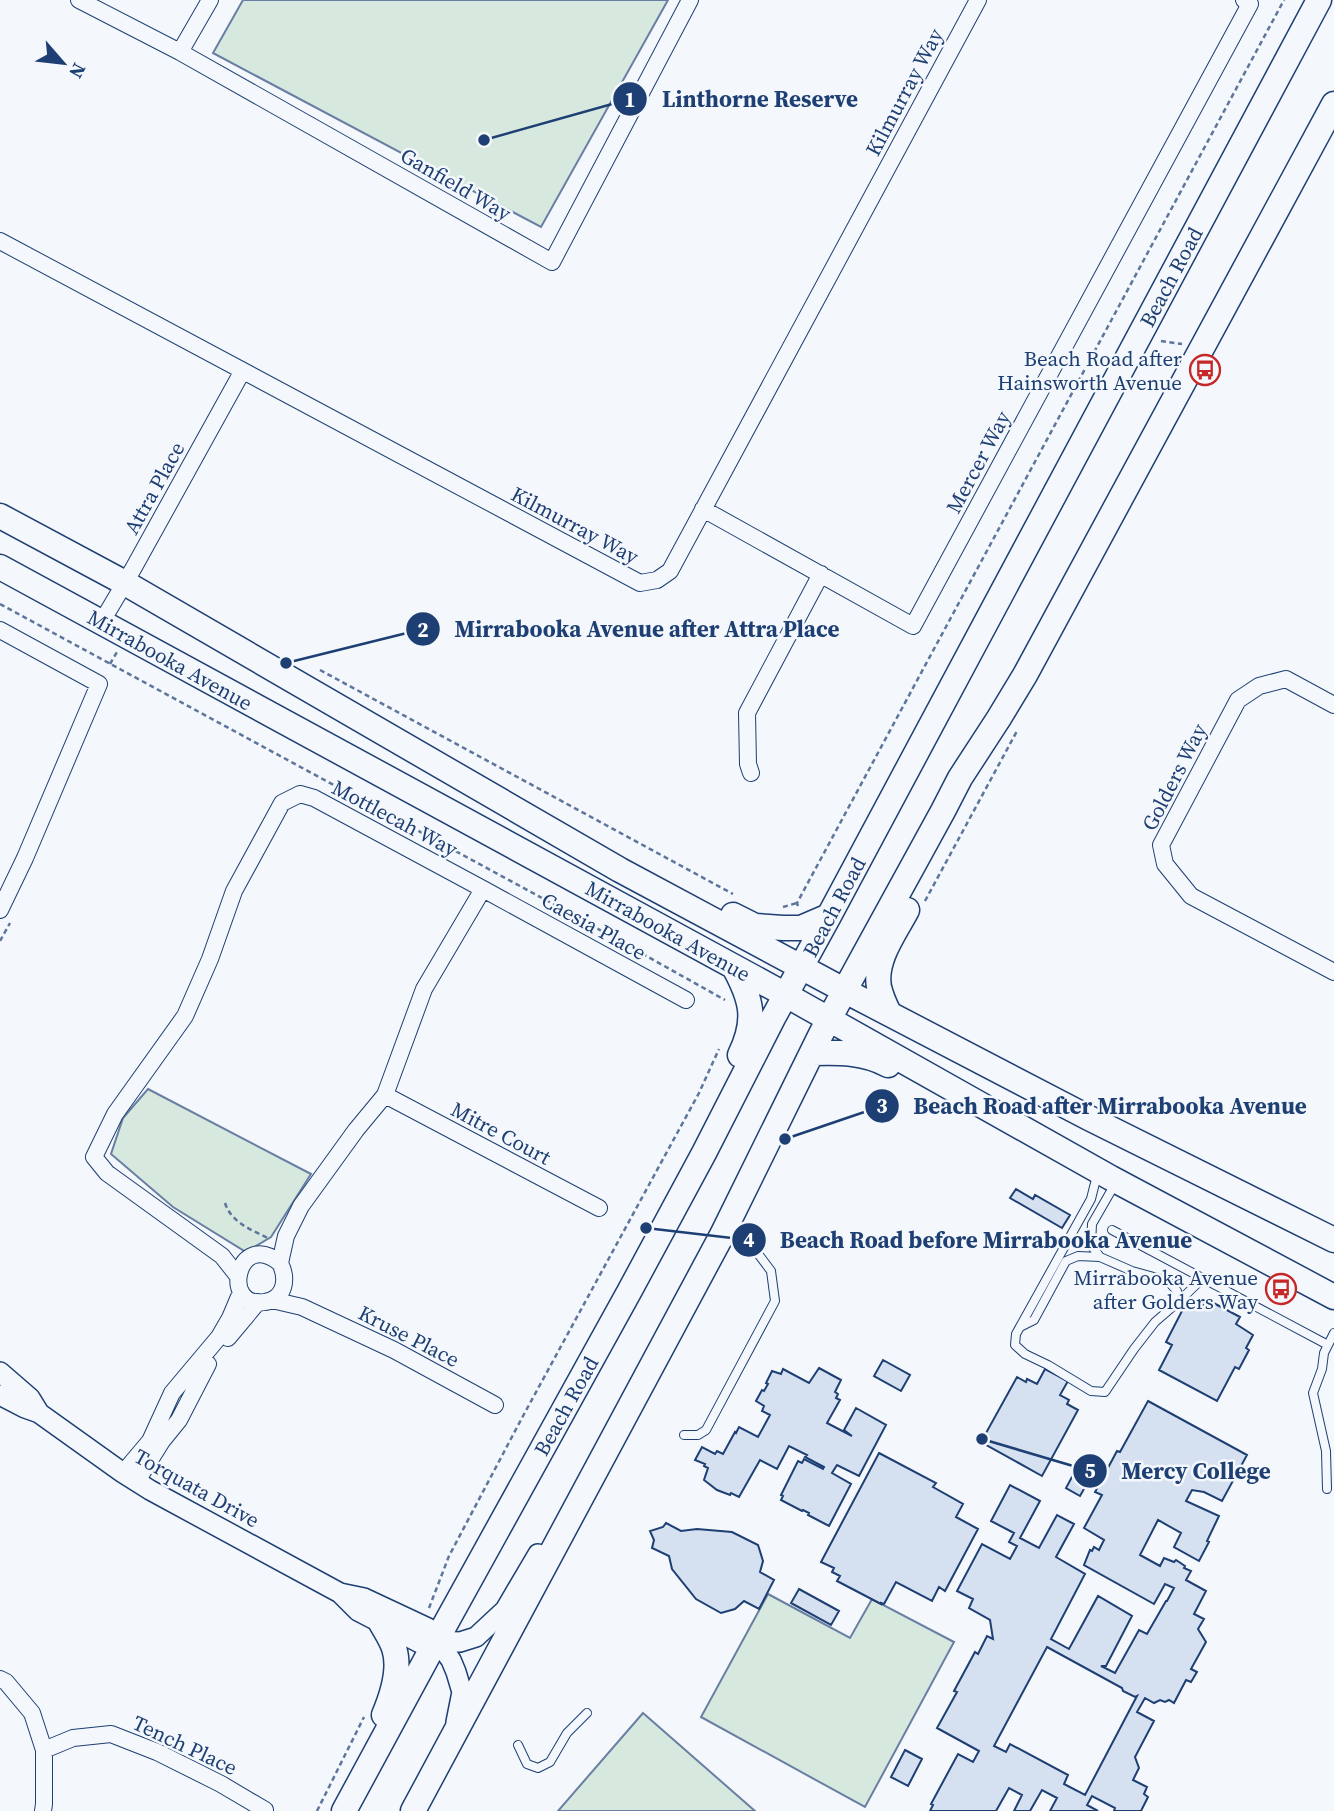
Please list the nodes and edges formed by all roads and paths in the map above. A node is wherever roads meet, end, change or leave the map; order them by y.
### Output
1 (79, 0) edge
2 (210, 0) edge
3 (690, 0) edge
4 (978, 0) edge
5 (1244, 0) edge
6 (1284, 0) edge
7 (1319, 0) edge
8 (180, 52) junction
9 (1334, 104) edge
10 (0, 242) edge
11 (1140, 334) junction
12 (1199, 352) junction
13 (242, 372) junction
14 (703, 509) junction
15 (0, 516) edge
16 (0, 567) edge
17 (821, 574) junction
18 (125, 583) junction
19 (0, 604) edge
20 (101, 623) junction
21 (0, 630) edge
22 (314, 667) dead end
23 (1334, 705) edge
24 (751, 774) dead end
25 (943, 811) junction
26 (620, 870) junction
27 (483, 889) junction
28 (741, 898) dead end
29 (797, 903) junction
30 (776, 909) dead end
31 (0, 910) edge
32 (829, 916) junction
33 (802, 928) junction
34 (734, 967) junction
35 (801, 967) junction
36 (1334, 972) edge
37 (845, 991) junction
38 (786, 995) junction
39 (686, 1000) dead end
40 (744, 1004) junction
41 (889, 1013) junction
42 (829, 1020) junction
43 (723, 1041) dead end
44 (811, 1053) junction
45 (385, 1095) junction
46 (1058, 1148) junction
47 (704, 1153) junction
48 (1107, 1176) junction
49 (225, 1202) dead end
50 (599, 1208) dead end
51 (1112, 1230) dead end
52 (722, 1235) junction
53 (282, 1239) junction
54 (1334, 1240) edge
55 (264, 1255) junction
56 (222, 1256) junction
57 (1100, 1257) junction
58 (247, 1259) junction
59 (280, 1264) junction
60 (237, 1275) junction
61 (1203, 1278) junction
62 (285, 1281) junction
63 (241, 1292) junction
64 (1334, 1297) edge
65 (265, 1301) junction
66 (1177, 1303) junction
67 (302, 1307) junction
68 (1020, 1327) junction
69 (1334, 1333) edge
70 (1328, 1345) junction
71 (0, 1372) edge
72 (0, 1395) edge
73 (495, 1405) dead end
74 (39, 1413) junction
75 (684, 1435) dead end
76 (130, 1477) junction
77 (1327, 1489) dead end
78 (583, 1496) junction
79 (340, 1592) junction
80 (429, 1606) dead end
81 (381, 1623) junction
82 (436, 1640) junction
83 (0, 1679) edge
84 (587, 1713) dead end
85 (453, 1736) junction
86 (518, 1745) dead end
87 (44, 1751) junction
88 (349, 1802) edge
89 (265, 1810) edge
90 (43, 1811) edge
91 (413, 1811) edge

1 - 8 street, Ganfield Way
2 - 8 street
3 - 8 street, Ganfield Way
4 - 14 street, Kilmurray Way
5 - 17 street, Mercer Way
6 - 29 path
7 - 11 main road, Beach Road
9 - 12 main road
10 - 13 street, Kilmurray Way
11 - 12 path
11 - 32 main road, Beach Road
12 - 25 main road
13 - 14 street, Kilmurray Way
13 - 18 street, Attra Place
14 - 17 street, Mercer Way
15 - 18 main road, Mirrabooka Avenue
16 - 20 main road, Mirrabooka Avenue
17 - 24 street
18 - 20 street, Attra Place
18 - 26 main road, Mirrabooka Avenue
19 - 40 path
20 - 34 main road, Mirrabooka Avenue
21 - 31 street
22 - 28 path
23 - 36 street, Golders Way
25 - 37 main road
25 - 41 main road
26 - 33 main road
26 - 35 main road, Mirrabooka Avenue
27 - 39 street, Caesia Place
27 - 45 street, Mottlecah Way
27 - 56 street, Mottlecah Way
29 - 30 path
29 - 33 path
32 - 33 main road
32 - 35 main road, Beach Road
34 - 38 main road, Mirrabooka Avenue
34 - 40 main road
35 - 37 main road, Mirrabooka Avenue
35 - 38 main road, Beach Road
37 - 41 main road, Mirrabooka Avenue
37 - 42 main road
38 - 42 main road, Mirrabooka Avenue
38 - 47 main road, Beach Road
40 - 47 main road
41 - 54 main road, Mirrabooka Avenue
42 - 44 main road
42 - 46 main road, Mirrabooka Avenue
43 - 80 path
44 - 46 main road
44 - 52 main road
45 - 50 street, Mitre Court
45 - 53 street, Mottlecah Way
46 - 48 main road, Mirrabooka Avenue
47 - 82 main road, Beach Road
48 - 57 lane
48 - 64 main road, Mirrabooka Avenue
48 - 68 lane
49 - 53 path
51 - 61 lane
52 - 75 lane
52 - 78 main road
53 - 55 street, Mottlecah Way
53 - 59 street, Mottlecah Way
55 - 58 street, Mottlecah Way
55 - 59 street
56 - 58 street, Mottlecah Way
56 - 60 street, Mottlecah Way
57 - 66 lane
57 - 68 lane
58 - 60 street
59 - 62 street, Mottlecah Way
60 - 63 street, Mottlecah Way
61 - 66 lane
61 - 70 lane
62 - 65 street
62 - 67 street
63 - 65 street
63 - 76 street
65 - 67 street, Kruse Place
65 - 76 street
66 - 68 lane
67 - 73 street, Kruse Place
69 - 70 lane
70 - 77 lane
71 - 74 street, Torquata Drive
72 - 74 street, Torquata Drive
74 - 76 street, Torquata Drive
76 - 79 street, Torquata Drive
78 - 82 street, Torquata Drive
78 - 85 main road
79 - 81 street, Torquata Drive
79 - 82 street, Torquata Drive
81 - 82 street, Torquata Drive
81 - 88 main road
82 - 85 street, Torquata Drive
82 - 88 main road, Beach Road
83 - 87 street
84 - 86 lane
85 - 91 main road
87 - 89 street, Tench Place
87 - 90 street

